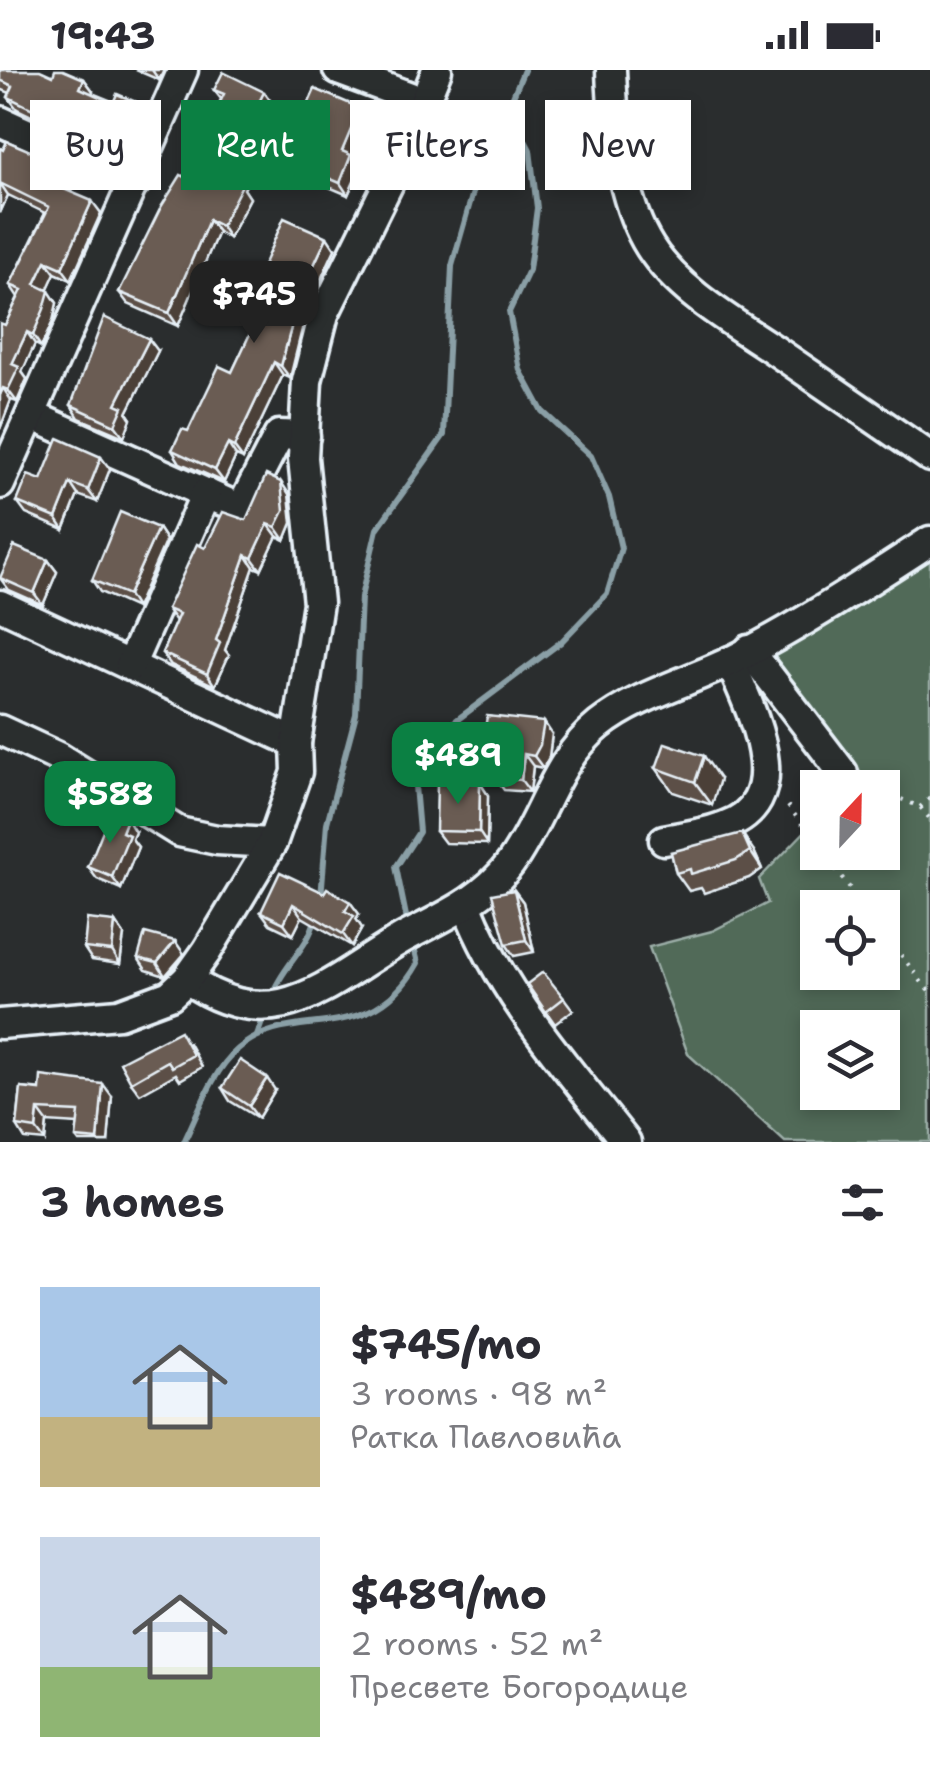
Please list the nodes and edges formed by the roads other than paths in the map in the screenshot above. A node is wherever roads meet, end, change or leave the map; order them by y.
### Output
1 (183, 70) edge
2 (338, 70) edge
3 (437, 70) edge
4 (610, 70) edge
5 (419, 100) edge
6 (425, 100) edge
7 (0, 121) edge
8 (161, 121) edge
9 (30, 135) edge
10 (131, 190) edge
11 (382, 190) edge
12 (31, 415) junction
13 (305, 436) junction
14 (930, 457) edge
15 (0, 484) edge
16 (206, 493) junction
17 (930, 541) edge
18 (0, 605) edge
19 (740, 656) junction
20 (130, 666) junction
21 (0, 730) edge
22 (296, 743) junction
23 (840, 770) edge
24 (664, 840) dead end
25 (272, 844) junction
26 (466, 904) junction
27 (188, 979) junction
28 (0, 1024) edge
29 (626, 1142) edge

1 - 8 street
2 - 5 street
3 - 6 street
4 - 14 street
7 - 9 street
10 - 12 street
11 - 13 street
12 - 15 street
12 - 16 street
13 - 16 street
13 - 22 street
16 - 20 street
17 - 19 street
18 - 20 street
19 - 23 street
19 - 24 street
19 - 26 street
20 - 22 street
21 - 25 street
22 - 25 street
25 - 27 street
26 - 27 street
26 - 29 street
27 - 28 street

